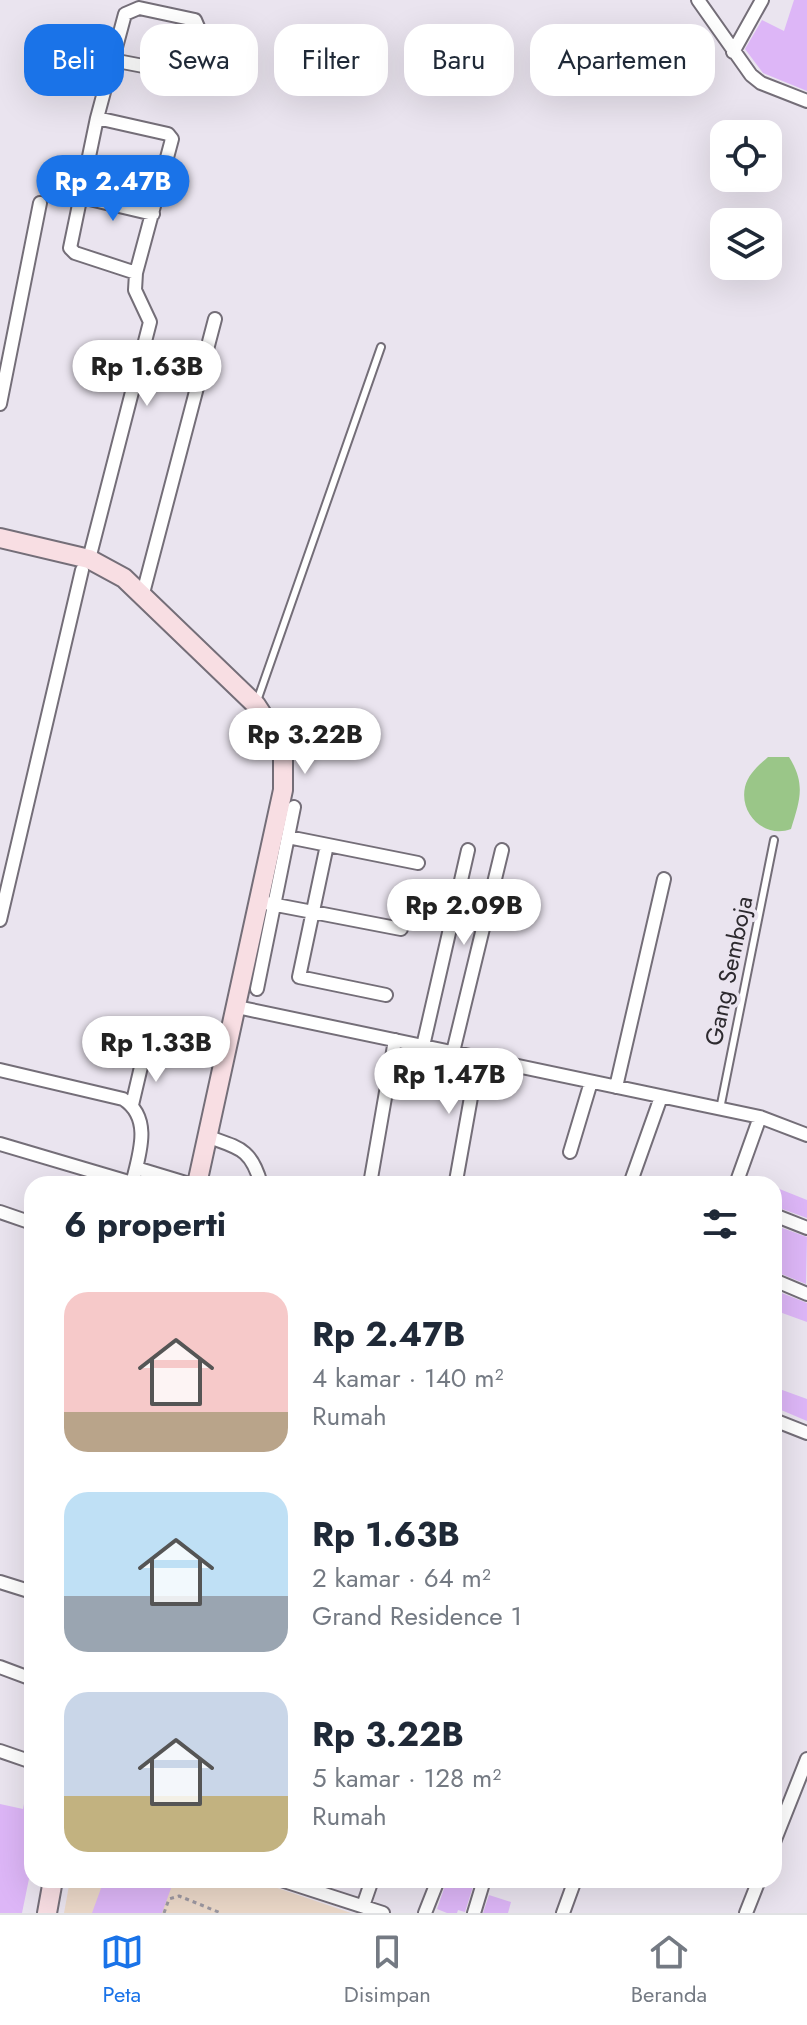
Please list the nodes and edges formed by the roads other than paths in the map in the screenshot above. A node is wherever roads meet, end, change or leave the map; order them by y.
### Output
1 (698, 0) edge
2 (762, 0) edge
3 (733, 52) junction
4 (112, 60) joint
5 (103, 96) edge
6 (807, 101) edge
7 (97, 118) junction
8 (81, 197) junction
9 (40, 203) dead end
10 (153, 214) junction
11 (136, 273) junction
12 (215, 319) dead end
13 (381, 347) dead end
14 (0, 404) edge
15 (0, 538) edge
16 (86, 564) junction
17 (142, 597) junction
18 (256, 705) junction
19 (294, 807) dead end
20 (288, 837) junction
21 (774, 840) dead end
22 (327, 845) junction
23 (468, 850) dead end
24 (502, 850) dead end
25 (418, 863) dead end
26 (664, 879) dead end
27 (266, 903) junction
28 (313, 912) junction
29 (0, 920) edge
30 (401, 929) dead end
31 (257, 989) dead end
32 (386, 995) dead end
33 (237, 1007) junction
34 (395, 1040) junction
35 (423, 1046) junction
36 (453, 1052) junction
37 (144, 1054) dead end
38 (478, 1058) junction
39 (0, 1070) edge
40 (591, 1082) junction
41 (616, 1087) junction
42 (661, 1097) junction
43 (132, 1105) junction
44 (720, 1109) junction
45 (760, 1117) junction
46 (807, 1135) edge
47 (206, 1136) junction
48 (0, 1144) edge
49 (570, 1152) dead end
50 (136, 1168) junction
51 (106, 1176) edge
52 (134, 1176) edge
53 (164, 1176) edge
54 (191, 1176) edge
55 (258, 1176) edge
56 (371, 1176) edge
57 (457, 1176) edge
58 (633, 1176) edge
59 (739, 1176) edge
60 (0, 1212) edge
61 (782, 1218) edge
62 (24, 1220) edge
63 (807, 1228) edge
64 (782, 1283) edge
65 (807, 1294) edge
66 (782, 1423) edge
67 (807, 1433) edge
68 (0, 1582) edge
69 (24, 1590) edge
70 (0, 1667) edge
71 (24, 1676) edge
72 (0, 1751) edge
73 (24, 1759) edge
74 (807, 1759) edge
75 (782, 1822) edge
76 (52, 1888) edge
77 (309, 1888) edge
78 (369, 1888) edge
79 (435, 1888) edge
80 (482, 1888) edge
81 (572, 1888) edge
82 (756, 1888) edge
83 (363, 1906) junction
84 (47, 1913) edge
85 (383, 1913) edge
86 (425, 1913) edge
87 (474, 1913) edge
88 (563, 1913) edge
89 (746, 1913) edge

1 - 3 street
2 - 3 street
3 - 6 street
4 - 4 street
5 - 7 street
7 - 8 street
7 - 10 street
8 - 10 street
8 - 11 street
9 - 14 street
10 - 11 street
11 - 16 street
12 - 17 street
13 - 18 lane
15 - 16 street
16 - 17 street
16 - 29 street
17 - 18 street
18 - 27 street
19 - 20 street
20 - 22 street
20 - 27 street
21 - 44 lane, Gang Semboja
22 - 25 street
22 - 28 street
23 - 35 street
24 - 36 street
26 - 41 street
27 - 28 street
27 - 31 street
27 - 33 street
28 - 30 street
28 - 32 street
33 - 34 street
33 - 47 street
34 - 35 street
34 - 56 street
35 - 36 street
36 - 38 street
37 - 43 street
38 - 40 street
38 - 57 street
39 - 43 street
40 - 41 street
40 - 49 street
41 - 42 street
42 - 44 street
42 - 58 street
43 - 50 street
44 - 45 street
45 - 46 street
45 - 59 street
47 - 54 street
47 - 55 street
48 - 51 street
50 - 52 street
50 - 53 street
60 - 62 street
61 - 63 street
64 - 65 street
66 - 67 street
68 - 69 street
70 - 71 street
72 - 73 street
74 - 75 street
76 - 84 street
77 - 83 street
78 - 83 street
79 - 86 street
80 - 87 street
81 - 88 street
82 - 89 street
83 - 85 street

